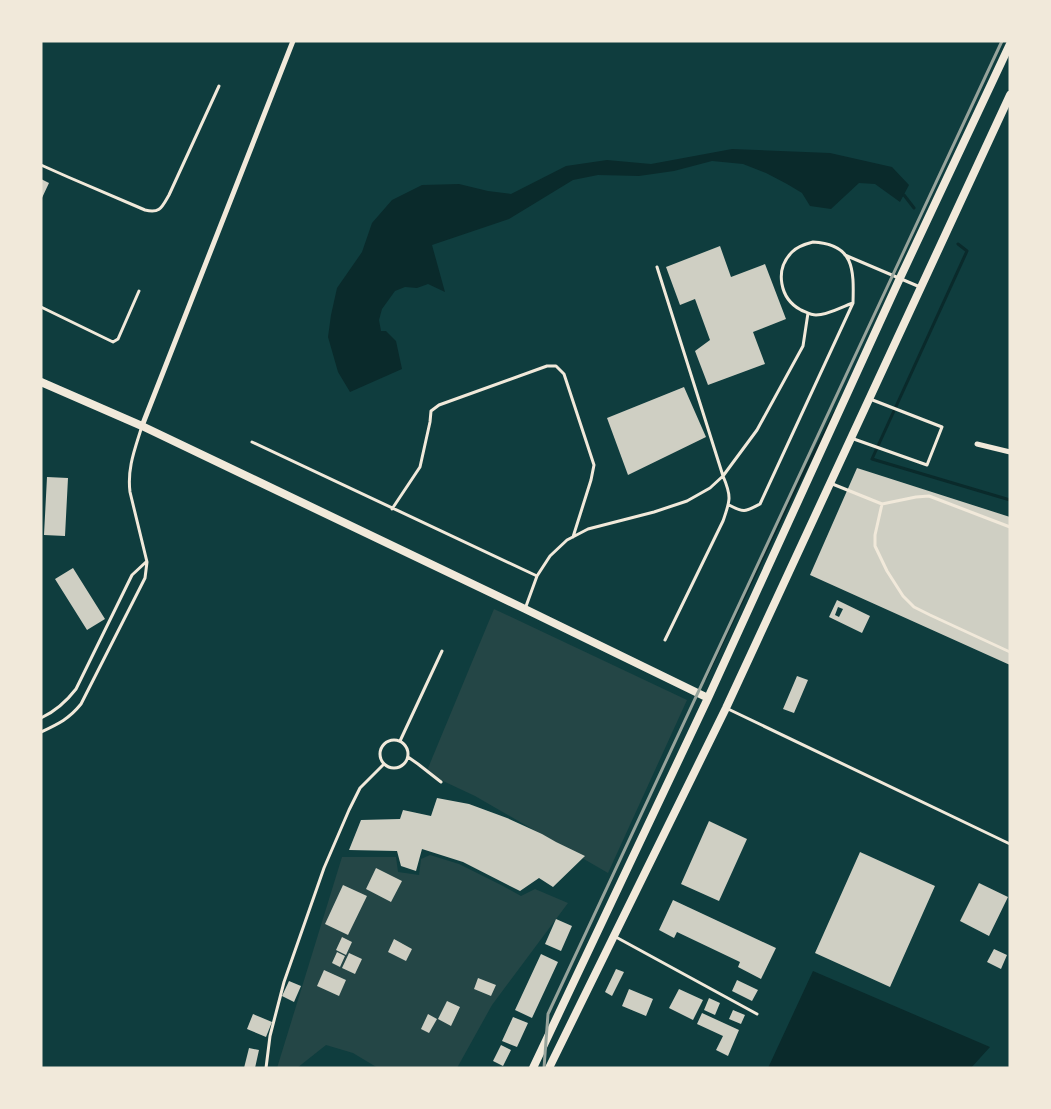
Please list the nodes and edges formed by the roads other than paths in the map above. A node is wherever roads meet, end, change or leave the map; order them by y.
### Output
1 (293, 41) edge
2 (1010, 44) edge
3 (219, 86) dead end
4 (1010, 95) edge
5 (41, 164) edge
6 (845, 255) junction
7 (657, 267) dead end
8 (900, 278) junction
9 (921, 287) junction
10 (139, 291) dead end
11 (852, 303) junction
12 (41, 307) edge
13 (808, 313) junction
14 (41, 382) edge
15 (869, 399) junction
16 (142, 426) junction
17 (851, 438) junction
18 (252, 442) dead end
19 (977, 444) dead end
20 (1010, 452) edge
21 (723, 476) junction
22 (830, 483) junction
23 (882, 504) junction
24 (729, 505) junction
25 (392, 508) junction
26 (1010, 527) edge
27 (573, 537) junction
28 (147, 562) junction
29 (536, 576) junction
30 (525, 609) junction
31 (665, 640) dead end
32 (442, 651) dead end
33 (1010, 652) edge
34 (708, 698) junction
35 (726, 708) junction
36 (41, 718) edge
37 (41, 732) edge
38 (400, 741) junction
39 (407, 757) junction
40 (384, 764) junction
41 (441, 782) dead end
42 (1010, 844) edge
43 (614, 936) junction
44 (757, 1014) dead end
45 (266, 1068) edge
46 (533, 1068) edge
47 (549, 1068) edge

1 - 16 street
2 - 8 street
3 - 5 lane
4 - 9 street
6 - 8 lane
6 - 11 lane
6 - 13 lane
7 - 21 lane
8 - 9 lane
8 - 34 street
9 - 15 street
10 - 12 lane
11 - 13 lane
11 - 24 lane
13 - 21 lane
14 - 16 street
15 - 17 street
15 - 17 lane
16 - 28 lane
16 - 30 street
17 - 22 street
18 - 25 lane
19 - 20 street
21 - 24 lane
21 - 27 lane
22 - 23 lane
22 - 35 street
23 - 26 lane
23 - 33 lane
24 - 31 lane
25 - 27 lane
25 - 29 lane
27 - 29 lane
28 - 36 lane
28 - 37 lane
29 - 30 lane
30 - 34 street
32 - 38 lane
34 - 46 street
35 - 42 lane
35 - 43 street
38 - 39 lane
38 - 40 lane
39 - 40 lane
39 - 41 lane
40 - 45 lane
43 - 44 lane
43 - 47 street

